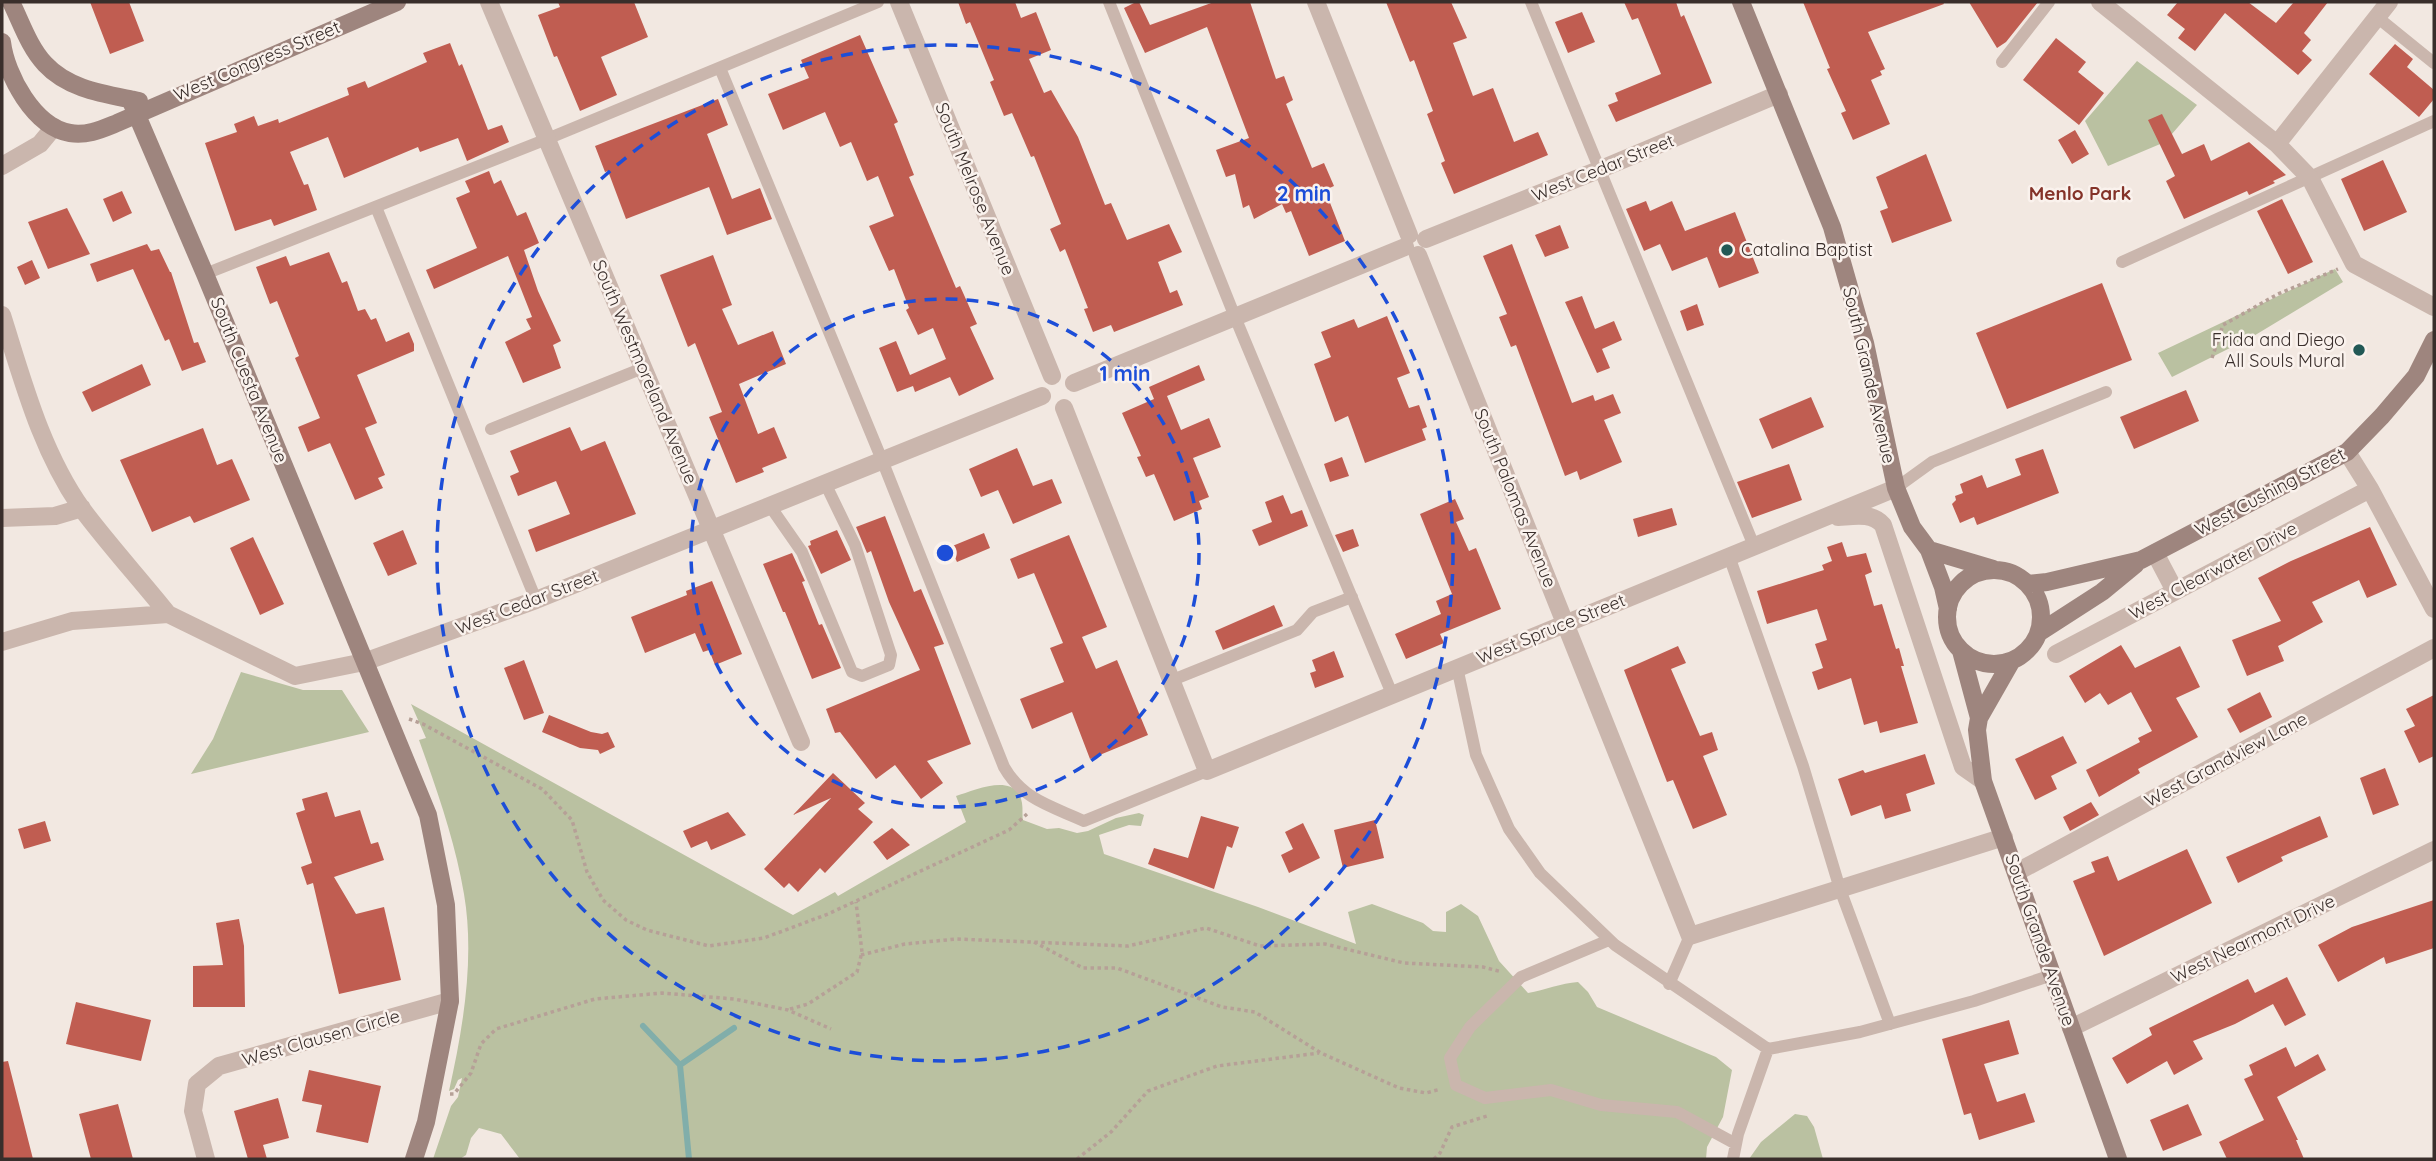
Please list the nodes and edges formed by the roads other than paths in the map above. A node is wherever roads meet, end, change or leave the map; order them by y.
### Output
1 (11, 2) edge
2 (397, 2) edge
3 (489, 2) edge
4 (878, 2) edge
5 (899, 2) edge
6 (1109, 2) edge
7 (1316, 2) edge
8 (1531, 2) edge
9 (1741, 2) edge
10 (2049, 2) edge
11 (2100, 2) edge
12 (2389, 2) edge
13 (2377, 17) junction
14 (2, 41) edge
15 (2002, 62) dead end
16 (2434, 63) edge
17 (720, 68) junction
18 (1779, 94) junction
19 (134, 106) junction
20 (2434, 121) edge
21 (54, 127) junction
22 (547, 139) junction
23 (2277, 144) junction
24 (2, 166) edge
25 (1601, 169) junction
26 (2311, 178) junction
27 (376, 207) junction
28 (1414, 244) junction
29 (2122, 262) dead end
30 (205, 274) junction
31 (2434, 307) edge
32 (2, 315) edge
33 (1235, 317) junction
34 (2434, 340) edge
35 (643, 368) junction
36 (1052, 376) junction
37 (1074, 383) junction
38 (2106, 393) dead end
39 (1042, 396) junction
40 (1064, 408) junction
41 (491, 429) dead end
42 (2347, 452) junction
43 (882, 460) junction
44 (825, 484) junction
45 (1896, 488) junction
46 (2370, 489) junction
47 (769, 506) junction
48 (82, 508) junction
49 (1824, 517) junction
50 (2, 518) edge
51 (711, 529) junction
52 (1754, 546) junction
53 (1929, 550) junction
54 (1729, 556) junction
55 (2148, 556) junction
56 (1996, 570) junction
57 (2028, 584) junction
58 (2175, 591) junction
59 (1352, 597) junction
60 (536, 600) junction
61 (1948, 609) junction
62 (2434, 609) edge
63 (168, 614) junction
64 (1564, 623) junction
65 (2039, 632) junction
66 (2, 642) edge
67 (2434, 648) edge
68 (1961, 651) junction
69 (2056, 654) dead end
70 (364, 662) junction
71 (2011, 662) junction
72 (1457, 667) junction
73 (1170, 681) junction
74 (1392, 694) junction
75 (1979, 718) junction
76 (801, 742) dead end
77 (1206, 771) junction
78 (1983, 780) junction
79 (2004, 837) junction
80 (2434, 850) edge
81 (2017, 872) junction
82 (1840, 889) junction
83 (1690, 936) junction
84 (1609, 940) junction
85 (2052, 975) junction
86 (1669, 984) junction
87 (450, 1001) junction
88 (1889, 1024) junction
89 (2071, 1028) junction
90 (1768, 1049) junction
91 (1736, 1144) junction
92 (205, 1159) edge
93 (414, 1159) edge
94 (1733, 1159) edge
95 (2118, 1159) edge

1 - 19 main road
2 - 19 main road, West Congress Street
3 - 22 street, South Westmoreland Avenue
4 - 17 lane
5 - 36 street, South Melrose Avenue
6 - 33 lane
7 - 28 street, South Palomas Avenue
8 - 25 lane
9 - 18 main road, South Grande Avenue
10 - 15 lane
11 - 23 street
12 - 13 street
13 - 16 lane
13 - 23 street
14 - 21 main road
17 - 22 lane
17 - 43 lane
18 - 25 street, West Cedar Street
18 - 45 main road, South Grande Avenue
19 - 21 main road
19 - 30 main road, South Cuesta Avenue
20 - 26 lane
21 - 24 street
22 - 27 lane
22 - 35 street, South Westmoreland Avenue
23 - 26 street
25 - 28 street, West Cedar Street
25 - 52 lane
26 - 29 lane
26 - 31 street
27 - 30 lane
27 - 60 lane
28 - 33 street, West Cedar Street
28 - 64 street, South Palomas Avenue
30 - 70 main road, South Cuesta Avenue
32 - 48 street
33 - 37 street, West Cedar Street
33 - 59 lane
34 - 42 main road, West Cushing Street
35 - 41 lane
35 - 51 street, South Westmoreland Avenue
36 - 37 street
36 - 39 street
37 - 40 street
38 - 45 lane
39 - 40 street
39 - 43 street, West Cedar Street
40 - 73 street
42 - 46 street
42 - 55 main road, West Cushing Street
43 - 44 street, West Cedar Street
43 - 77 lane
44 - 47 street, West Cedar Street
44 - 47 lane
45 - 49 street, West Spruce Street
45 - 53 main road, South Grande Avenue
46 - 58 street, West Clearwater Drive
46 - 62 street
47 - 51 street, West Cedar Street
48 - 50 street
48 - 63 street
49 - 52 street, West Spruce Street
49 - 78 street
51 - 60 street, West Cedar Street
51 - 76 street, South Westmoreland Avenue
52 - 54 street, West Spruce Street
53 - 56 main road
53 - 61 main road, South Grande Avenue
54 - 64 street, West Spruce Street
54 - 82 lane
55 - 57 main road, West Cushing Street
55 - 58 street
55 - 65 main road, West Cushing Street
56 - 57 main road
56 - 61 main road
57 - 65 main road
58 - 69 street, West Clearwater Drive
59 - 73 lane
59 - 74 lane
60 - 70 street, West Cedar Street
61 - 68 main road
63 - 66 street
63 - 70 street, West Cedar Street
64 - 72 street, West Spruce Street
64 - 83 street, South Palomas Avenue
65 - 71 main road
67 - 81 street, West Grandview Lane
68 - 71 main road
68 - 75 main road, South Grande Avenue
70 - 87 main road, South Cuesta Avenue
71 - 75 main road
72 - 74 street, West Spruce Street
72 - 84 lane
73 - 77 street
74 - 77 street, West Spruce Street
75 - 78 main road, South Grande Avenue
78 - 79 main road, South Grande Avenue
79 - 81 main road, South Grande Avenue
79 - 82 street
80 - 89 street, West Nearmont Drive
81 - 85 main road, South Grande Avenue
82 - 83 street
82 - 88 lane
83 - 86 lane
84 - 86 lane
84 - 91 lane
85 - 88 lane
85 - 89 main road, South Grande Avenue
86 - 90 lane
87 - 92 street, West Clausen Circle
87 - 93 main road, South Cuesta Avenue
88 - 90 lane
89 - 95 main road, South Grande Avenue
90 - 91 lane
91 - 94 lane

